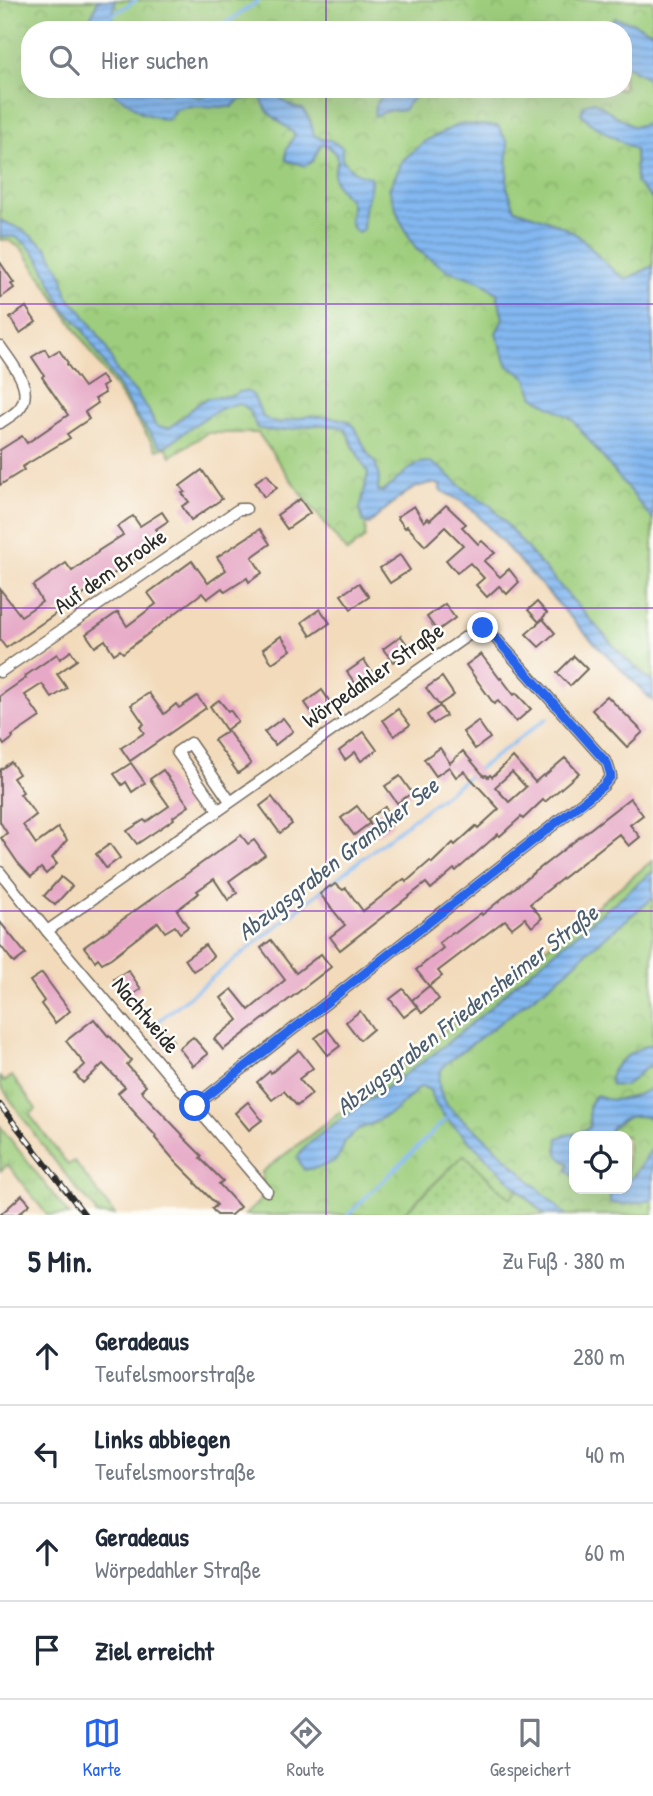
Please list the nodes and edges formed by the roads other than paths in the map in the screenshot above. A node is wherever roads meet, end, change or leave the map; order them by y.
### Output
1 (0, 346) edge
2 (0, 423) edge
3 (246, 509) dead end
4 (0, 673) edge
5 (230, 801) junction
6 (218, 810) junction
7 (2, 880) edge
8 (47, 931) junction
9 (195, 1106) junction
10 (260, 1189) dead end

1 - 2 street
3 - 4 street, Auf dem Brooke
5 - 6 street, Wörpedahler Straße
5 - 6 street
5 - 9 street, Wörpedahler Straße
6 - 8 street, Wörpedahler Straße
7 - 8 street, Nachtweide
8 - 9 street, Nachtweide
9 - 10 street, Nachtweide

